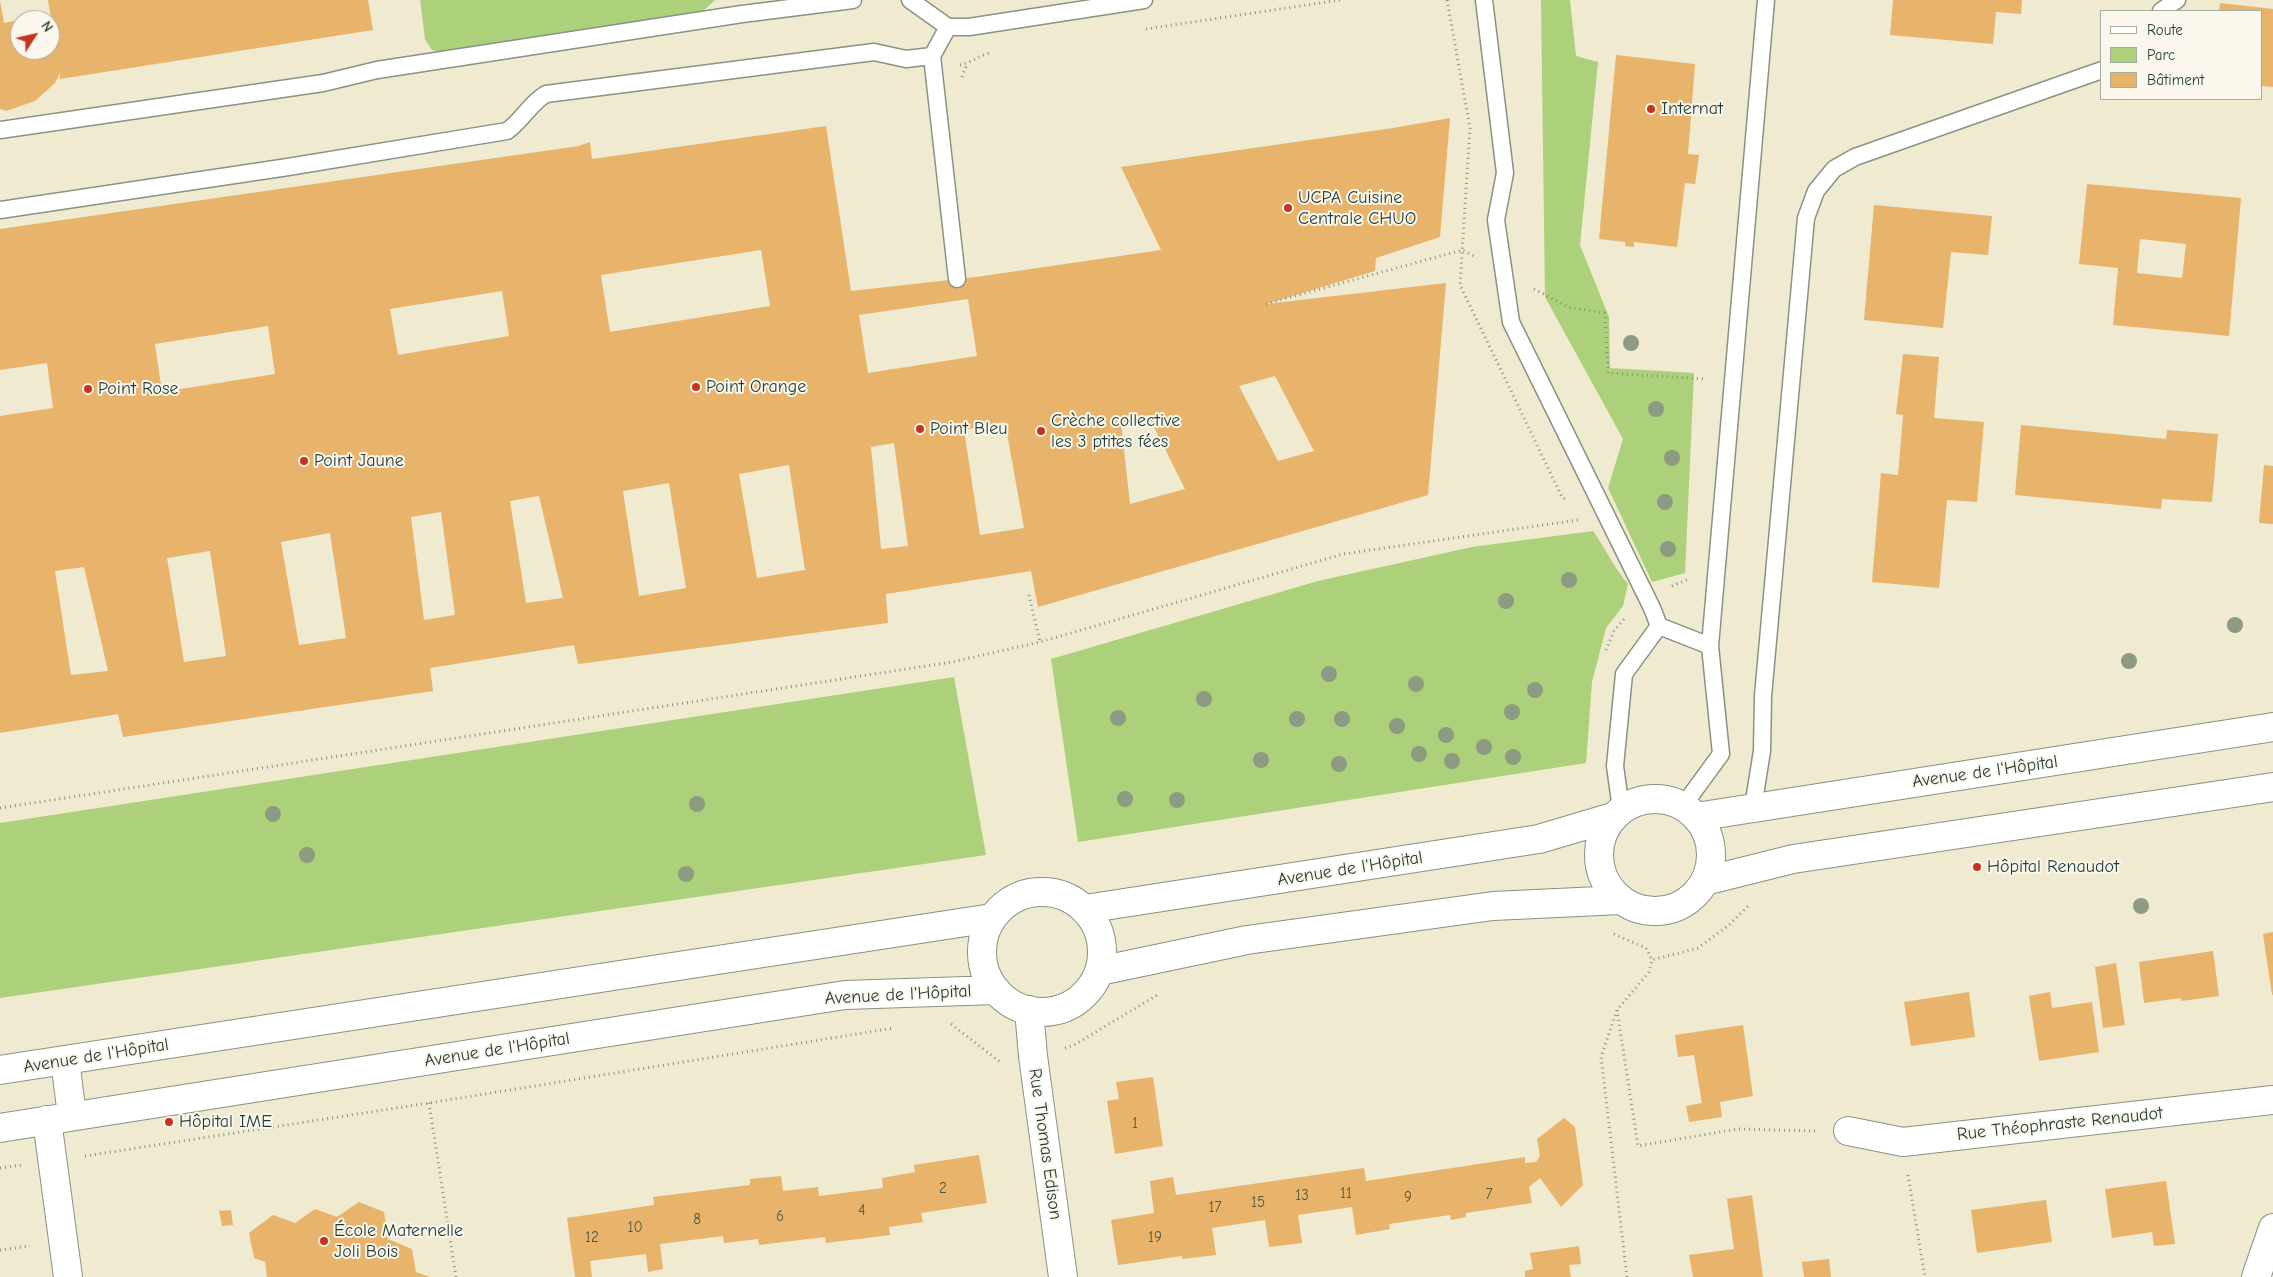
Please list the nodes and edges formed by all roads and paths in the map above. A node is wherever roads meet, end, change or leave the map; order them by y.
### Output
1 (853, 0) edge
2 (910, 0) edge
3 (1144, 0) edge
4 (1447, 0) edge
5 (1484, 0) edge
6 (1766, 0) edge
7 (2177, 0) edge
8 (741, 7) edge
9 (2162, 10) edge
10 (948, 27) junction
11 (932, 56) junction
12 (2100, 71) edge
13 (0, 130) edge
14 (0, 210) edge
15 (1462, 250) junction
16 (1504, 272) junction
17 (957, 279) dead end
18 (1266, 304) dead end
19 (1705, 388) dead end
20 (1569, 502) dead end
21 (1588, 518) dead end
22 (1690, 570) dead end
23 (1029, 595) dead end
24 (1646, 596) junction
25 (1659, 626) junction
26 (1040, 642) junction
27 (1710, 646) junction
28 (1606, 656) dead end
29 (2273, 727) edge
30 (2273, 787) edge
31 (1753, 807) junction
32 (0, 808) edge
33 (1690, 811) junction
34 (1617, 813) junction
35 (1705, 881) junction
36 (1621, 900) junction
37 (1085, 909) junction
38 (992, 918) junction
39 (1652, 960) dead end
40 (1099, 971) junction
41 (996, 990) junction
42 (1029, 1010) junction
43 (1617, 1010) junction
44 (65, 1060) junction
45 (0, 1070) edge
46 (2273, 1100) edge
47 (429, 1103) dead end
48 (60, 1118) junction
49 (0, 1127) edge
50 (1848, 1131) joint
51 (1903, 1142) junction
52 (2273, 1228) edge
53 (68, 1277) edge
54 (456, 1277) edge
55 (1064, 1277) edge
56 (1627, 1277) edge
57 (1925, 1277) edge
58 (2256, 1277) edge

1 - 8 lane
2 - 10 lane
3 - 10 lane
4 - 15 path
5 - 16 lane
6 - 27 lane
7 - 9 lane
8 - 13 lane
10 - 11 lane
11 - 14 lane
11 - 17 lane
12 - 31 lane
15 - 16 path
15 - 18 path
15 - 20 path
16 - 19 path
16 - 24 lane
21 - 26 path
22 - 24 path
23 - 26 path
24 - 25 lane
24 - 28 path
25 - 27 lane
25 - 34 lane
26 - 32 path
27 - 33 lane
29 - 31 street, Avenue de l'Hôpital
30 - 35 street
31 - 33 street, Avenue de l'Hôpital
33 - 34 street
33 - 35 street
34 - 36 street
34 - 37 street, Avenue de l'Hôpital
35 - 36 street
36 - 40 street
37 - 38 street
37 - 40 street
38 - 41 street
38 - 44 street, Avenue de l'Hôpital
39 - 43 path
40 - 42 street
41 - 42 street
41 - 48 street, Avenue de l'Hôpital
42 - 55 street, Rue Thomas Edison
43 - 50 path
43 - 56 path
44 - 45 street, Avenue de l'Hôpital
44 - 48 street
46 - 51 street, Rue Théophraste Renaudot
47 - 54 path
48 - 49 street, Avenue de l'Hôpital
48 - 53 street
50 - 51 street, Rue Théophraste Renaudot
51 - 57 path
52 - 58 street

